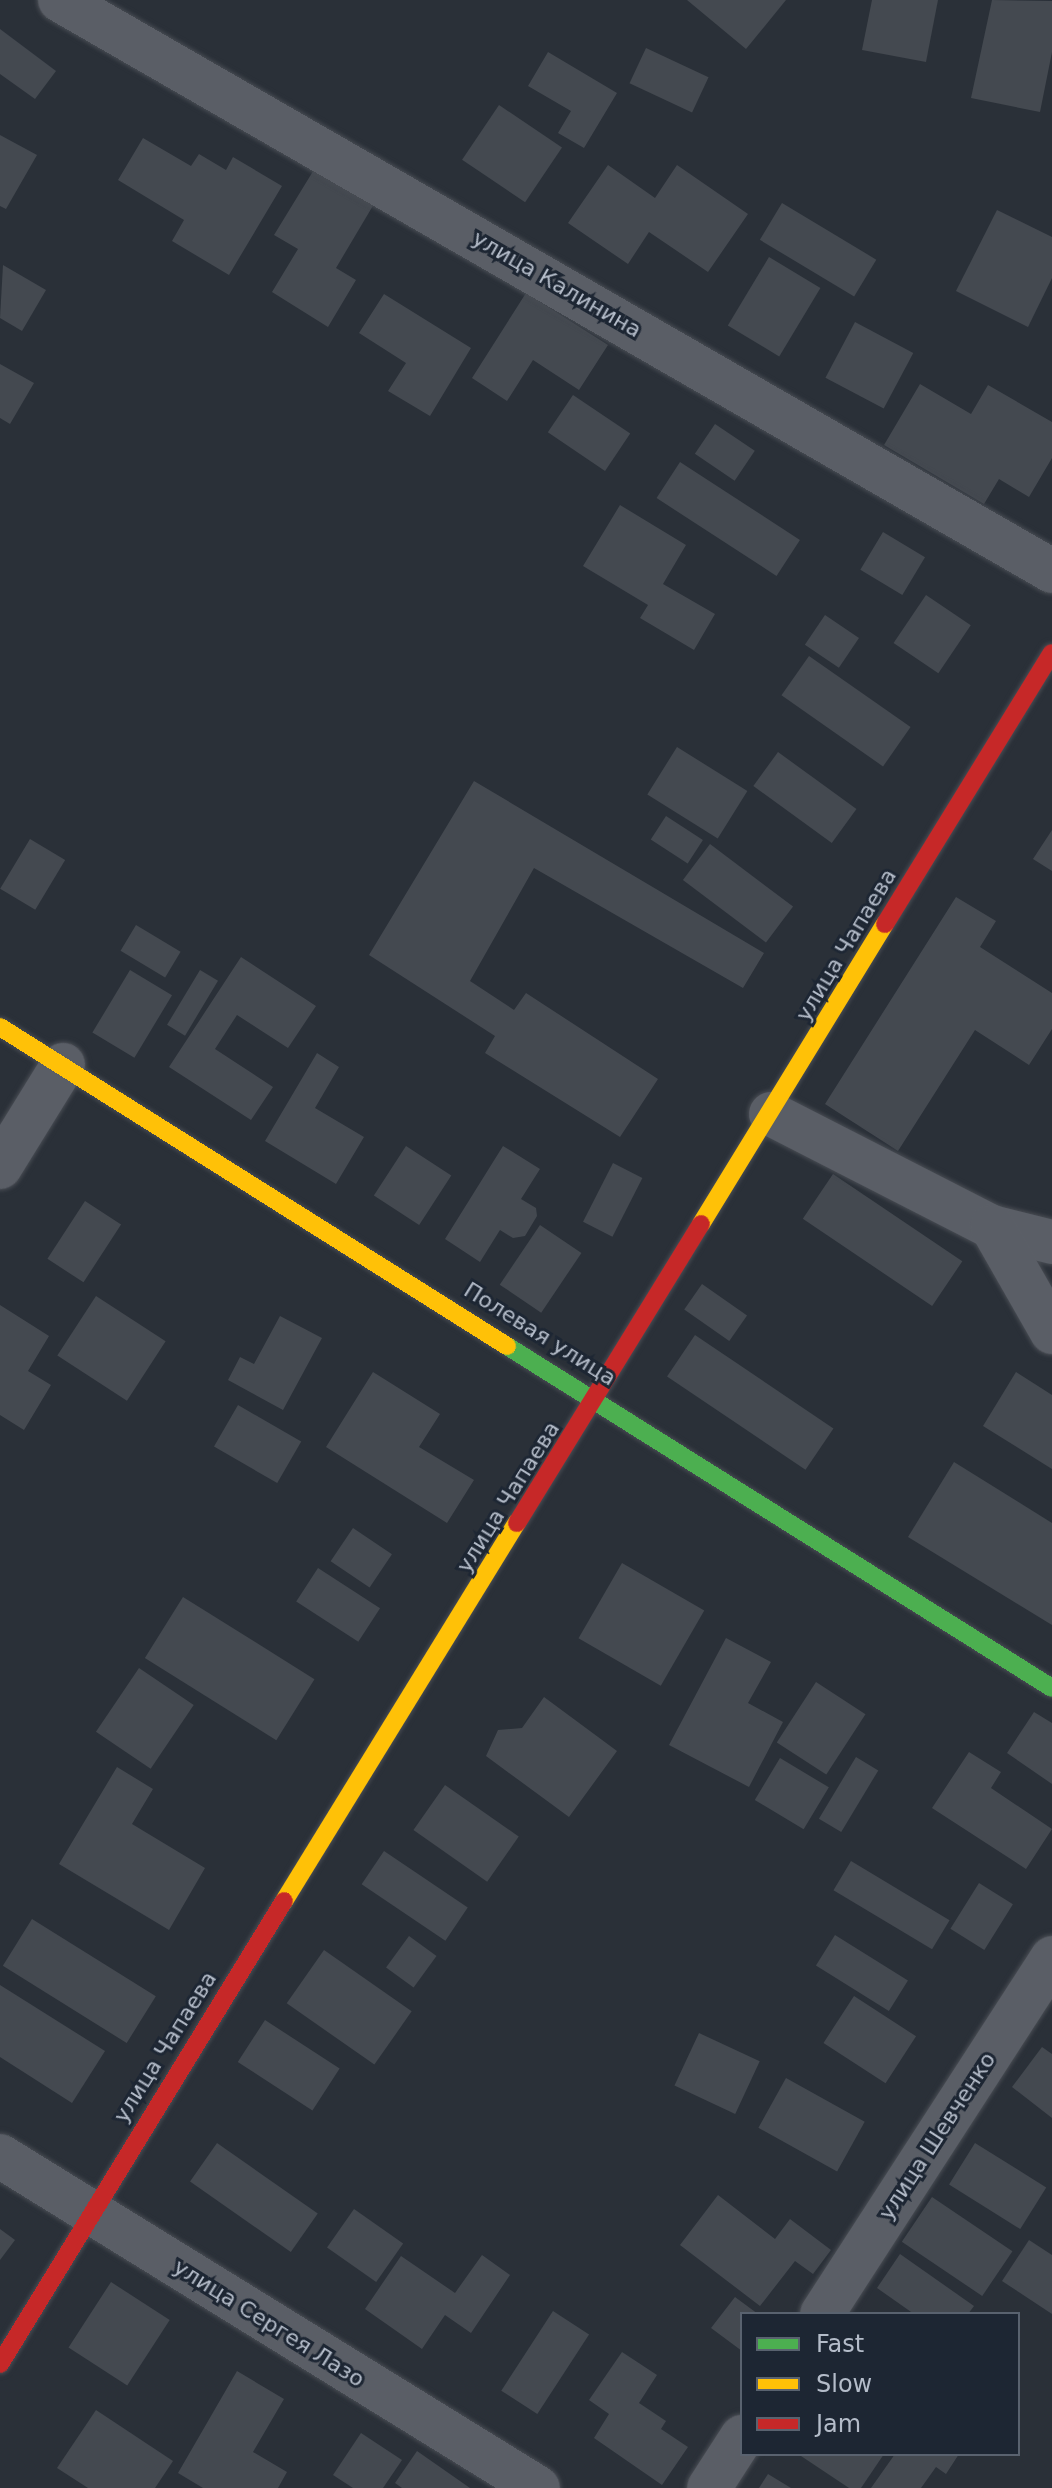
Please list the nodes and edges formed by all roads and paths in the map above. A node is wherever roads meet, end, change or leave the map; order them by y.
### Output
1 (60, 0) edge
2 (1052, 571) edge
3 (1052, 653) edge
4 (0, 1027) edge
5 (63, 1065) junction
6 (771, 1114) junction
7 (0, 1167) edge
8 (992, 1227) junction
9 (1052, 1242) edge
10 (1052, 1332) edge
11 (598, 1398) junction
12 (1052, 1688) edge
13 (1052, 1958) edge
14 (0, 2156) edge
15 (90, 2212) junction
16 (823, 2312) edge
17 (0, 2364) edge
18 (740, 2440) edge
19 (538, 2488) edge
20 (709, 2488) edge

1 - 2 street, улица Калинина
3 - 6 street, улица Чапаева
4 - 5 street, Полевая улица
5 - 7 street
5 - 11 street, Полевая улица
6 - 8 street
6 - 11 street, улица Чапаева
8 - 9 street
8 - 10 street
11 - 12 street, Полевая улица
11 - 15 street, улица Чапаева
13 - 16 street, улица Шевченко
14 - 15 street, улица Сергея Лазо
15 - 17 street, улица Чапаева
15 - 19 street, улица Сергея Лазо
18 - 20 street

